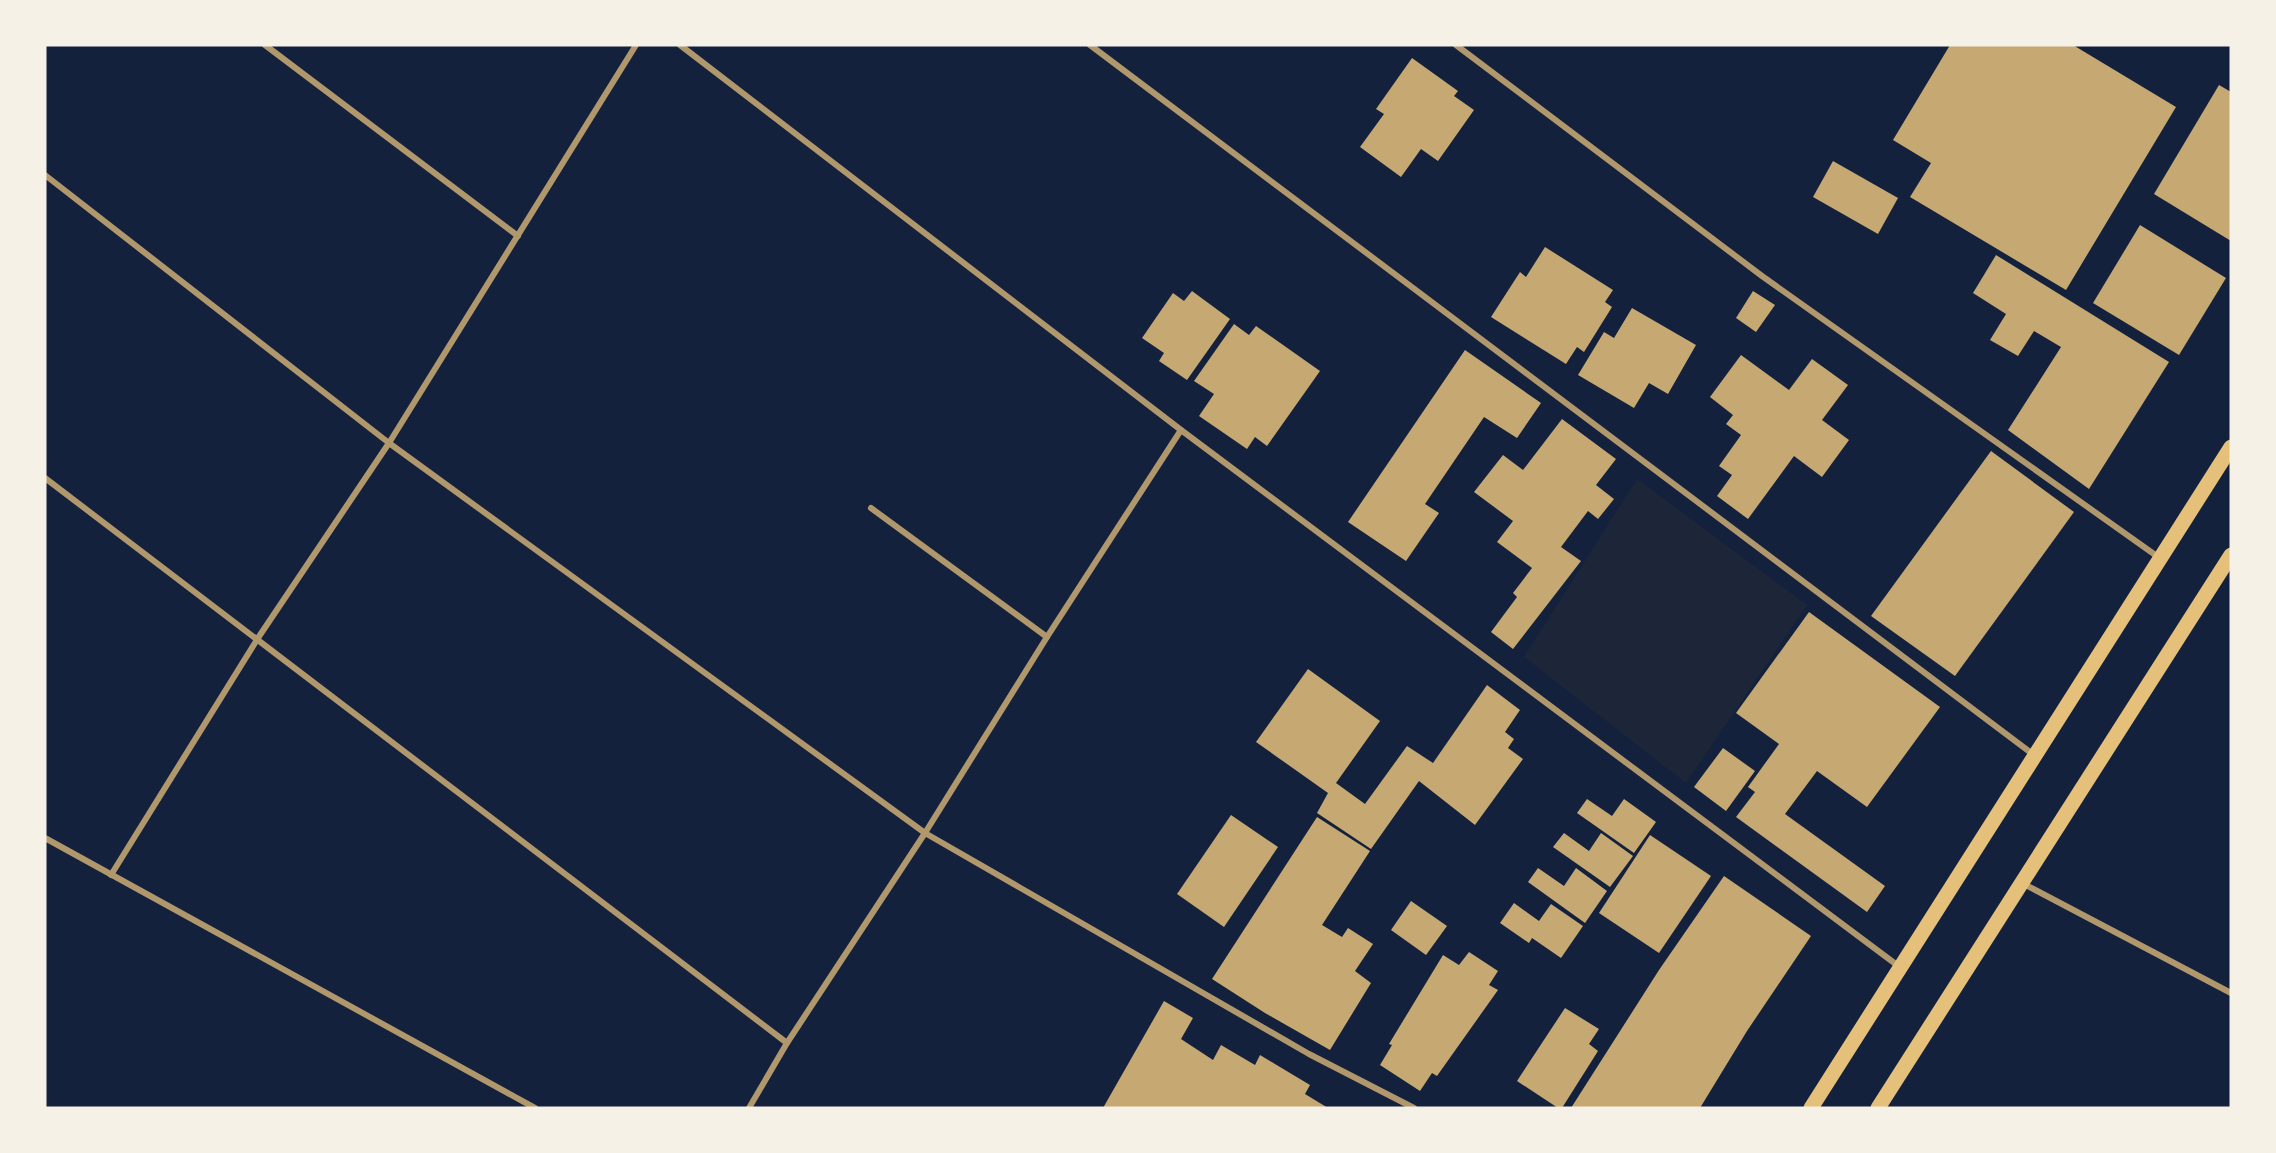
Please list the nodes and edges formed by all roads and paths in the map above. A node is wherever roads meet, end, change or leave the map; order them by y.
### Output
1 (266, 45) edge
2 (636, 45) edge
3 (680, 45) edge
4 (1090, 45) edge
5 (1456, 45) edge
6 (45, 174) edge
7 (518, 236) junction
8 (1181, 430) junction
9 (389, 443) junction
10 (2231, 447) edge
11 (45, 478) edge
12 (871, 508) dead end
13 (2231, 555) edge
14 (2162, 559) junction
15 (1047, 637) junction
16 (258, 638) junction
17 (2035, 756) junction
18 (925, 833) junction
19 (45, 838) edge
20 (111, 875) junction
21 (2021, 883) junction
22 (1901, 968) junction
23 (2231, 993) edge
24 (788, 1043) junction
25 (535, 1108) edge
26 (749, 1108) edge
27 (1414, 1108) edge
28 (1811, 1108) edge
29 (1878, 1108) edge

1 - 7 street
2 - 7 street
3 - 8 street
4 - 17 street
5 - 14 street
6 - 9 street
7 - 9 street
8 - 15 street
8 - 22 street
9 - 16 street
9 - 18 street
10 - 14 main road
11 - 16 street
12 - 15 street
13 - 21 main road
14 - 17 main road
15 - 18 street
16 - 20 street
16 - 24 street
17 - 22 main road
18 - 24 street
18 - 27 street
19 - 20 street
20 - 25 street
21 - 23 street
21 - 29 main road
22 - 28 main road
24 - 26 street

